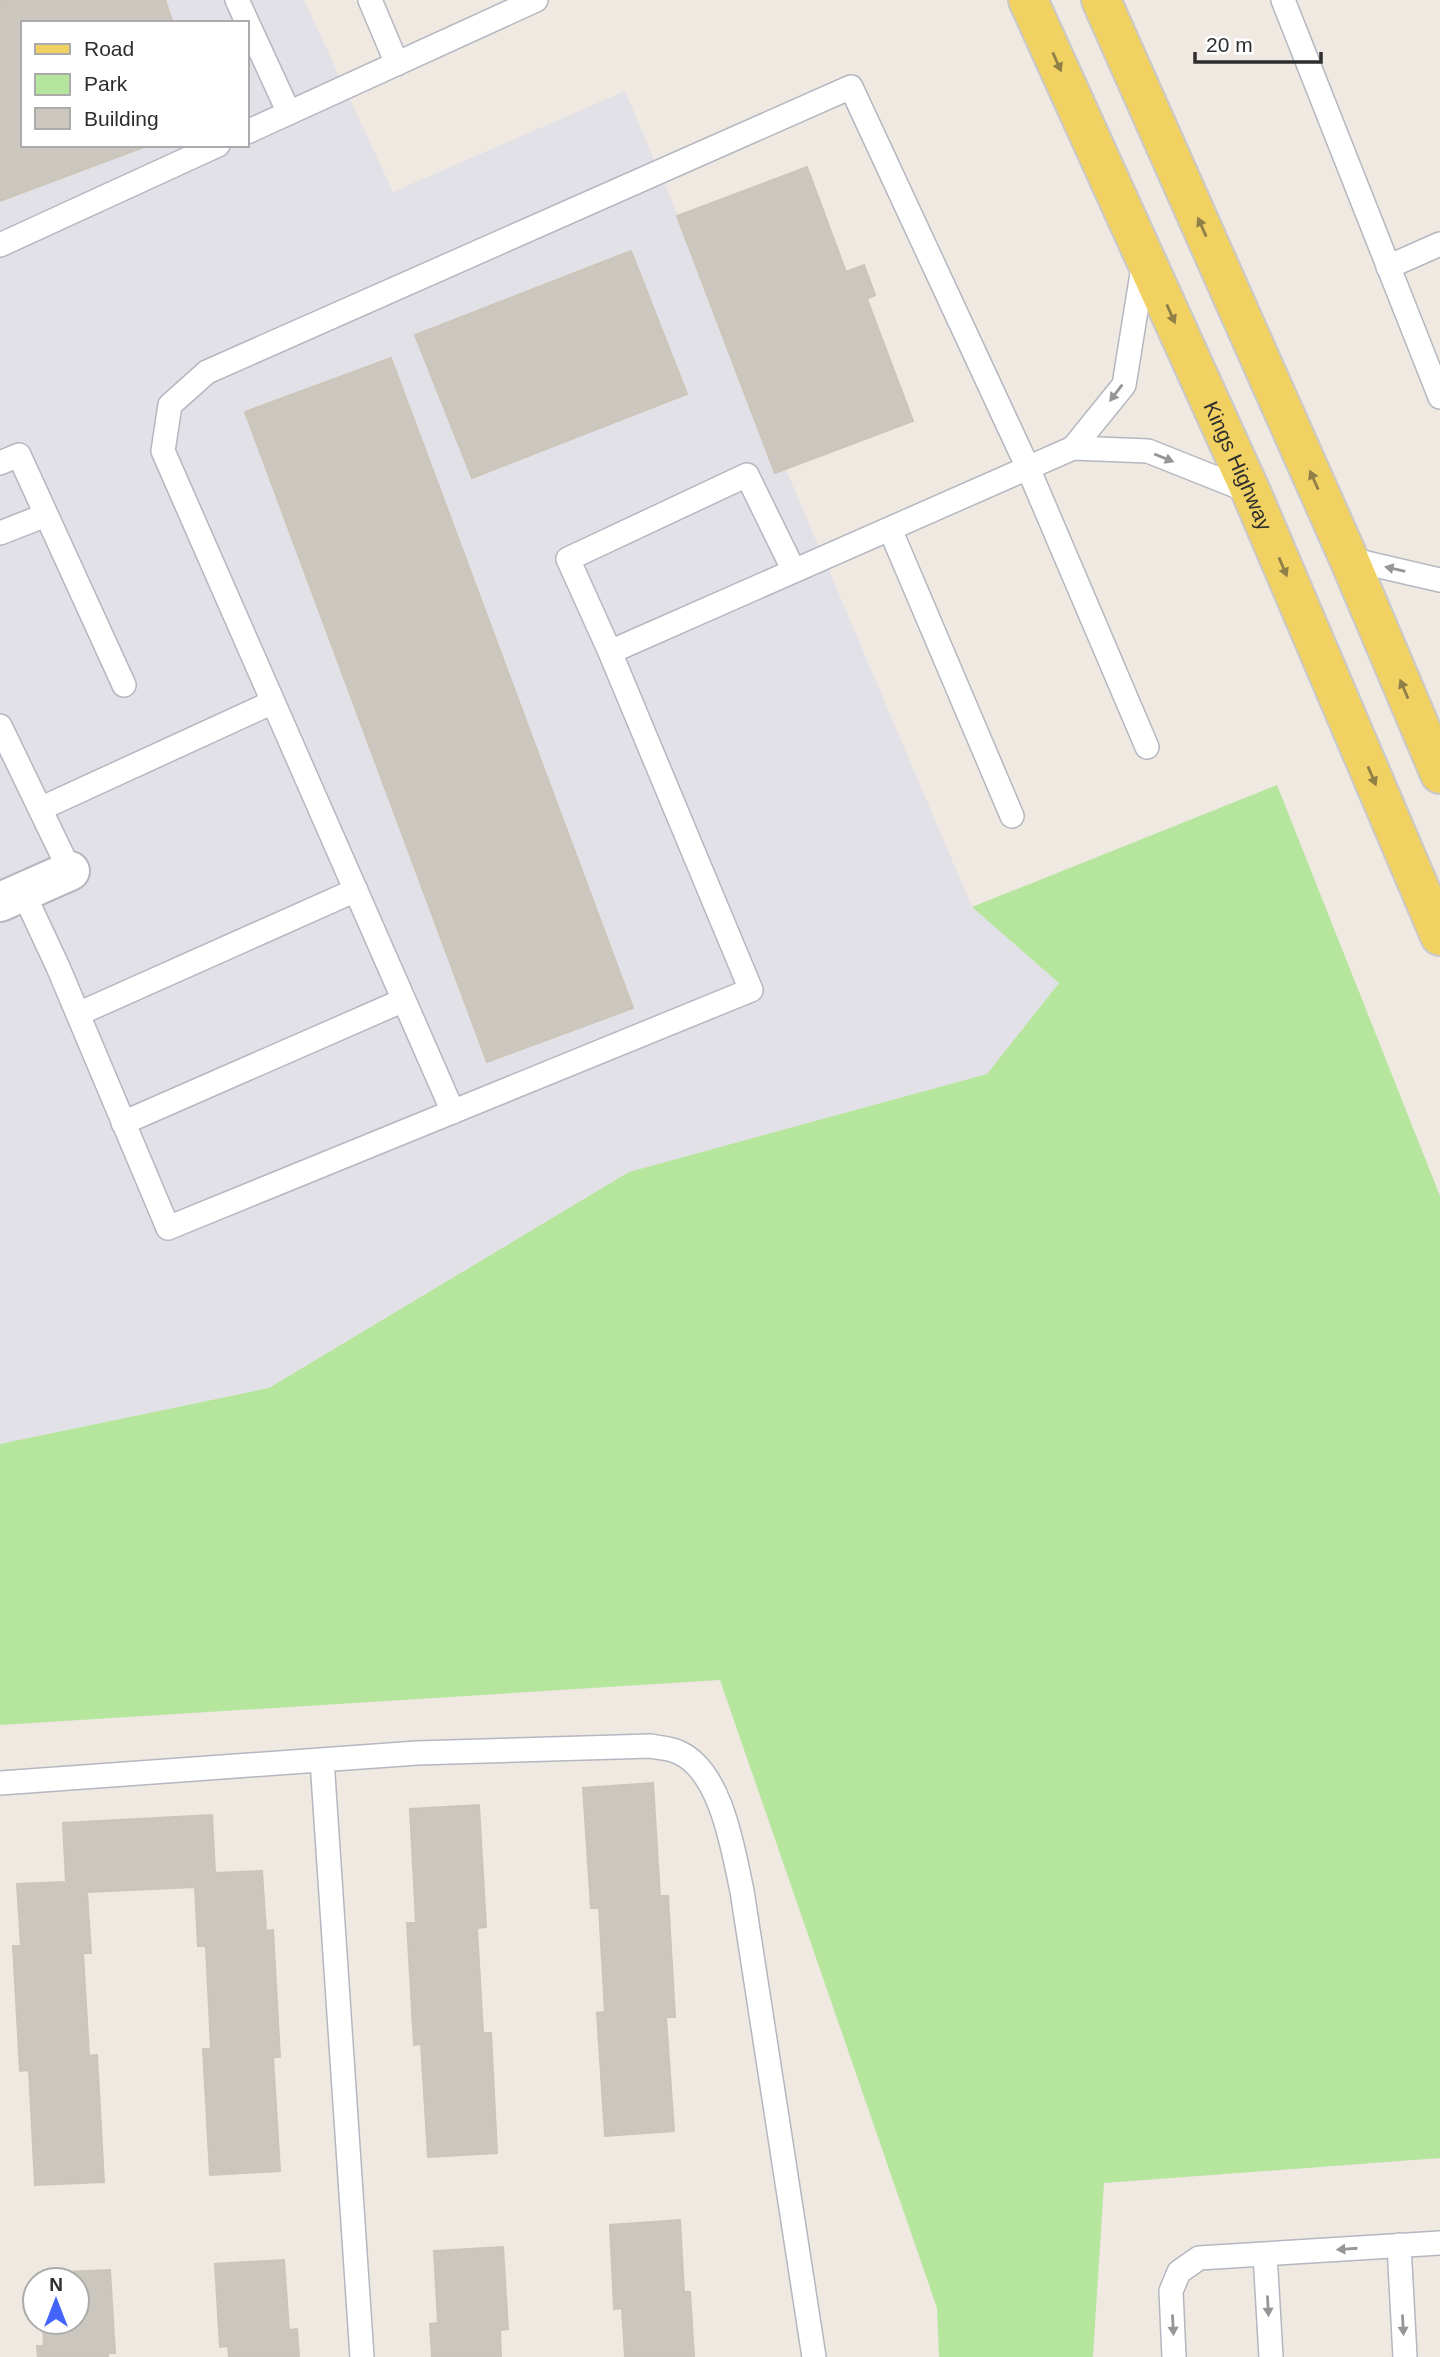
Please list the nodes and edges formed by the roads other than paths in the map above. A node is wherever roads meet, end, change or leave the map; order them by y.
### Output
1 (237, 0) edge
2 (370, 0) edge
3 (1028, 0) edge
4 (1101, 0) edge
5 (1283, 0) edge
6 (530, 1) edge
7 (247, 21) edge
8 (248, 24) edge
9 (397, 64) junction
10 (289, 113) junction
11 (248, 132) edge
12 (214, 147) edge
13 (1440, 244) edge
14 (0, 245) edge
15 (1144, 256) junction
16 (1388, 267) junction
17 (1439, 392) edge
18 (1073, 448) junction
19 (0, 463) edge
20 (1028, 468) junction
21 (1251, 492) junction
22 (46, 515) junction
23 (890, 529) junction
24 (0, 533) edge
25 (1349, 559) junction
26 (794, 571) junction
27 (1440, 580) edge
28 (610, 652) junction
29 (124, 685) dead end
30 (273, 702) junction
31 (1, 732) edge
32 (1147, 747) dead end
33 (1437, 757) edge
34 (40, 809) junction
35 (1012, 816) dead end
36 (70, 871) joint
37 (356, 890) junction
38 (11, 897) edge
39 (1440, 936) edge
40 (404, 1000) junction
41 (78, 1014) junction
42 (453, 1112) junction
43 (124, 1123) junction
44 (322, 1760) junction
45 (0, 1783) edge
46 (1440, 2242) edge
47 (1399, 2245) junction
48 (1265, 2254) junction
49 (362, 2357) edge
50 (814, 2357) edge
51 (1174, 2357) edge
52 (1271, 2357) edge
53 (1405, 2357) edge

1 - 7 lane
2 - 9 lane
3 -> 15 main road, Kings Highway
25 -> 4 main road
5 - 16 lane
6 - 9 lane
8 - 10 lane
9 - 10 lane
10 - 11 lane
12 - 14 lane
13 - 16 lane
15 -> 18 lane
15 -> 21 main road, Kings Highway
16 - 17 lane
18 - 20 lane
18 -> 21 lane
19 - 22 lane
20 - 23 lane
20 - 30 lane
20 - 32 lane
21 -> 39 main road, Kings Highway
22 - 24 lane
22 - 29 lane
23 - 26 lane
23 - 35 lane
27 -> 25 lane
33 -> 25 main road
26 - 28 lane
26 - 28 lane
28 - 42 lane
30 - 34 lane
30 - 37 lane
31 - 34 lane
34 - 36 lane
36 - 38 street
37 - 40 lane
37 - 41 lane
38 - 41 lane
40 - 42 lane
40 - 43 lane
41 - 43 lane
42 - 43 lane
44 - 45 lane
44 - 49 lane
44 - 50 lane
46 - 47 lane
47 -> 48 lane
47 -> 53 lane
48 -> 51 lane
48 -> 52 lane

